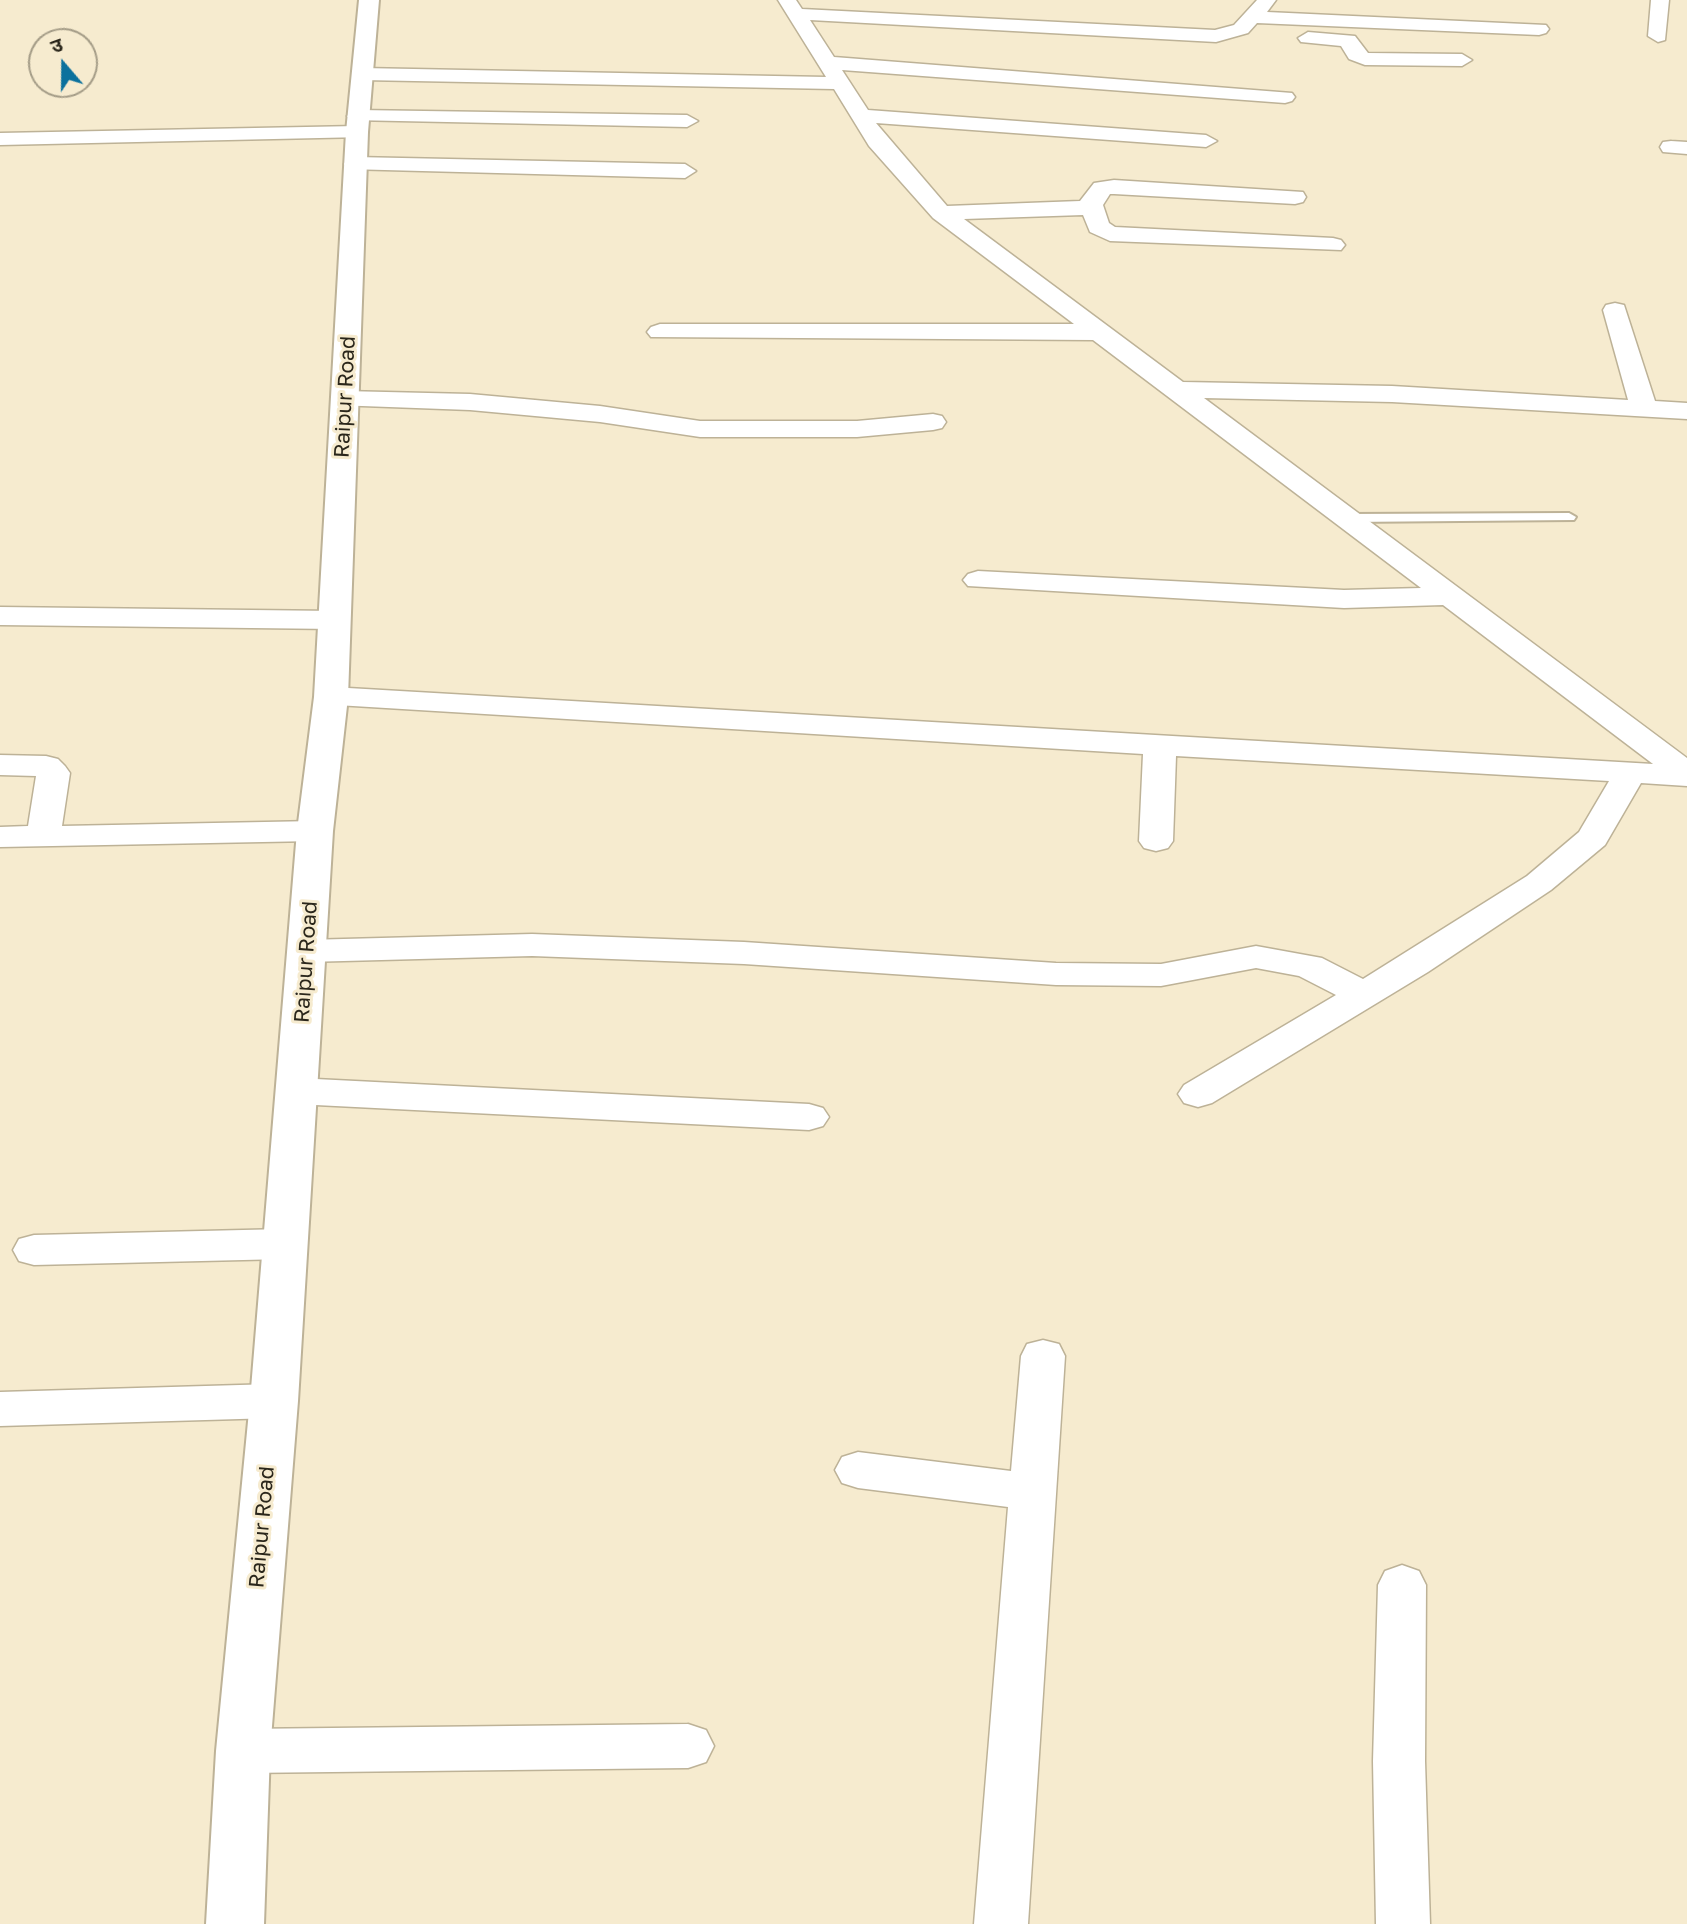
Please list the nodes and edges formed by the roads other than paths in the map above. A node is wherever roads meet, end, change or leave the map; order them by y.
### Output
1 (369, 0) edge
2 (839, 0) edge
3 (1267, 0) edge
4 (1660, 0) edge
5 (876, 1) edge
6 (791, 7) edge
7 (993, 7) dead end
8 (1250, 17) junction
9 (1539, 29) dead end
10 (1216, 36) junction
11 (1658, 36) dead end
12 (1462, 60) dead end
13 (833, 73) junction
14 (362, 74) junction
15 (1286, 97) dead end
16 (860, 116) junction
17 (687, 121) dead end
18 (357, 137) junction
19 (0, 139) edge
20 (1206, 141) dead end
21 (685, 171) dead end
22 (1294, 197) dead end
23 (1092, 205) junction
24 (941, 213) junction
25 (1333, 245) dead end
26 (1615, 310) dead end
27 (660, 332) dead end
28 (1100, 332) junction
29 (1177, 390) junction
30 (345, 399) junction
31 (1644, 408) junction
32 (1687, 411) edge
33 (933, 422) dead end
34 (1569, 517) dead end
35 (1348, 518) junction
36 (978, 580) dead end
37 (1451, 596) junction
38 (0, 616) edge
39 (335, 620) junction
40 (331, 697) junction
41 (1160, 746) junction
42 (0, 765) edge
43 (1630, 773) junction
44 (1687, 775) edge
45 (315, 831) junction
46 (0, 837) edge
47 (43, 837) junction
48 (1156, 841) dead end
49 (306, 951) junction
50 (1364, 994) junction
51 (296, 1091) junction
52 (1198, 1094) dead end
53 (809, 1117) dead end
54 (285, 1244) junction
55 (34, 1250) dead end
56 (1043, 1356) dead end
57 (274, 1401) junction
58 (0, 1409) edge
59 (858, 1470) dead end
60 (1033, 1492) junction
61 (1402, 1586) dead end
62 (688, 1746) dead end
63 (243, 1751) junction
64 (235, 1924) edge
65 (1001, 1924) edge
66 (1403, 1924) edge

1 - 14 main road, Raipur Road
2 - 5 street
3 - 8 street
4 - 11 street
5 - 7 street
6 - 10 street
6 - 13 street
8 - 9 street
8 - 10 street
10 - 12 street
13 - 14 street
13 - 15 street
13 - 16 street
14 - 18 main road, Raipur Road
16 - 20 street
16 - 24 street
17 - 18 street
18 - 19 street
18 - 21 street
18 - 30 main road, Raipur Road
22 - 23 street
23 - 24 street
23 - 25 street
24 - 28 street
26 - 31 street
27 - 28 street
28 - 29 street
29 - 31 street
29 - 35 street
30 - 33 street
30 - 39 main road, Raipur Road
31 - 32 street
34 - 35 lane
35 - 37 street
36 - 37 street
37 - 44 street
38 - 39 street
39 - 40 main road, Raipur Road
40 - 41 street
40 - 45 main road, Raipur Road
41 - 43 street
41 - 48 street
42 - 47 street
43 - 44 street
43 - 50 street
45 - 47 street
45 - 49 main road, Raipur Road
46 - 47 street
49 - 50 street
49 - 51 main road, Raipur Road
50 - 52 street
51 - 53 street
51 - 54 main road, Raipur Road
54 - 55 street
54 - 57 main road, Raipur Road
56 - 60 street
57 - 58 street
57 - 63 main road, Raipur Road
59 - 60 street
60 - 65 street
61 - 66 street
62 - 63 street
63 - 64 main road, Raipur Road

